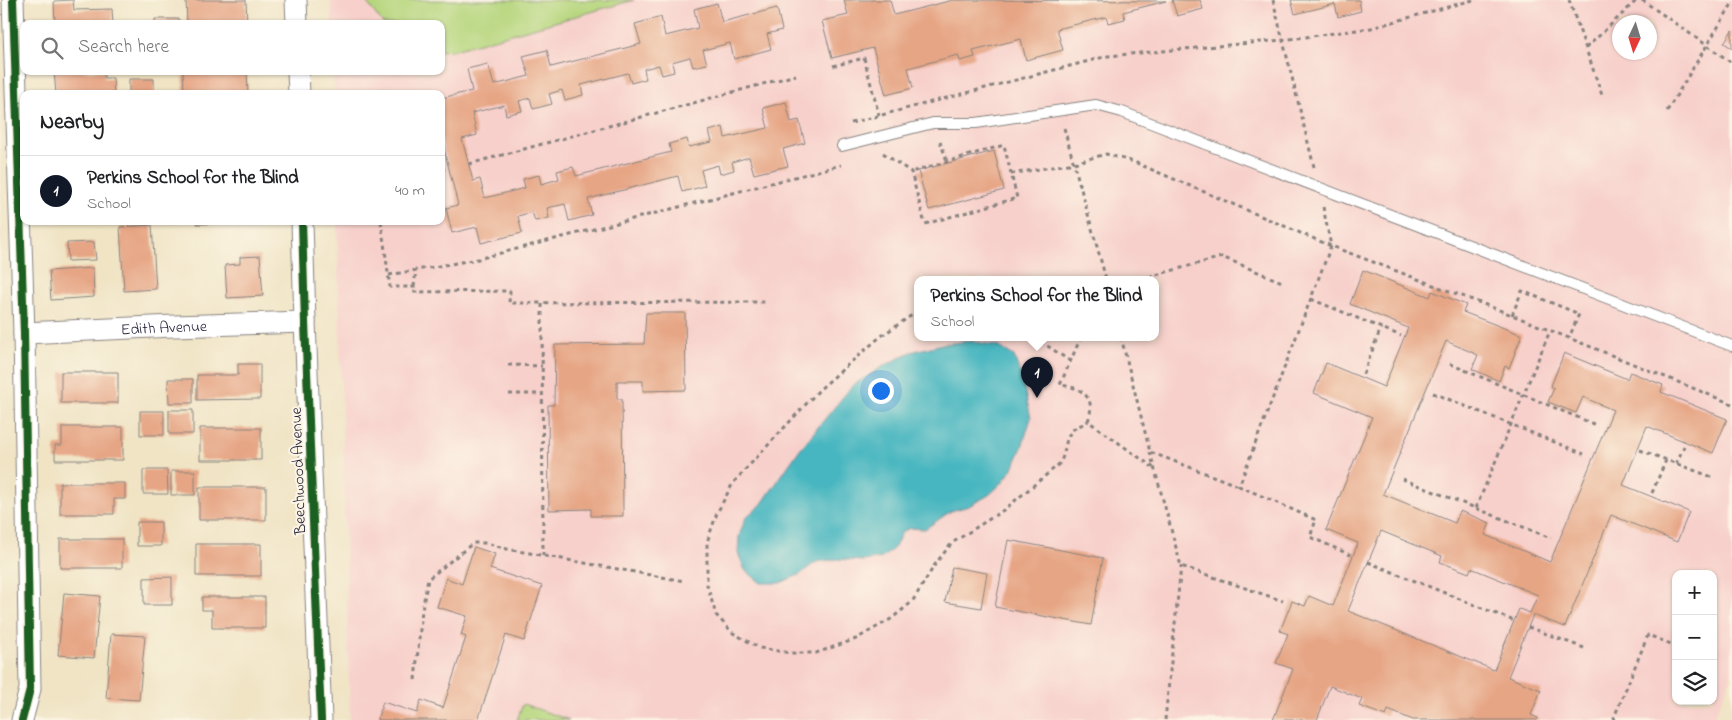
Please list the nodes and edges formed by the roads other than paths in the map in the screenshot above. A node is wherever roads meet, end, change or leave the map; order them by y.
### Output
1 (13, 0) edge
2 (296, 0) edge
3 (297, 20) edge
4 (298, 75) edge
5 (299, 90) edge
6 (842, 146) dead end
7 (20, 212) edge
8 (20, 225) edge
9 (302, 225) edge
10 (305, 322) junction
11 (24, 333) junction
12 (1732, 346) edge
13 (22, 720) edge
14 (322, 720) edge

1 - 7 street
2 - 3 street
4 - 5 street
6 - 12 lane
8 - 11 street
9 - 10 street, Beechwood Avenue
10 - 11 street, Edith Avenue
10 - 14 street, Beechwood Avenue
11 - 13 street

